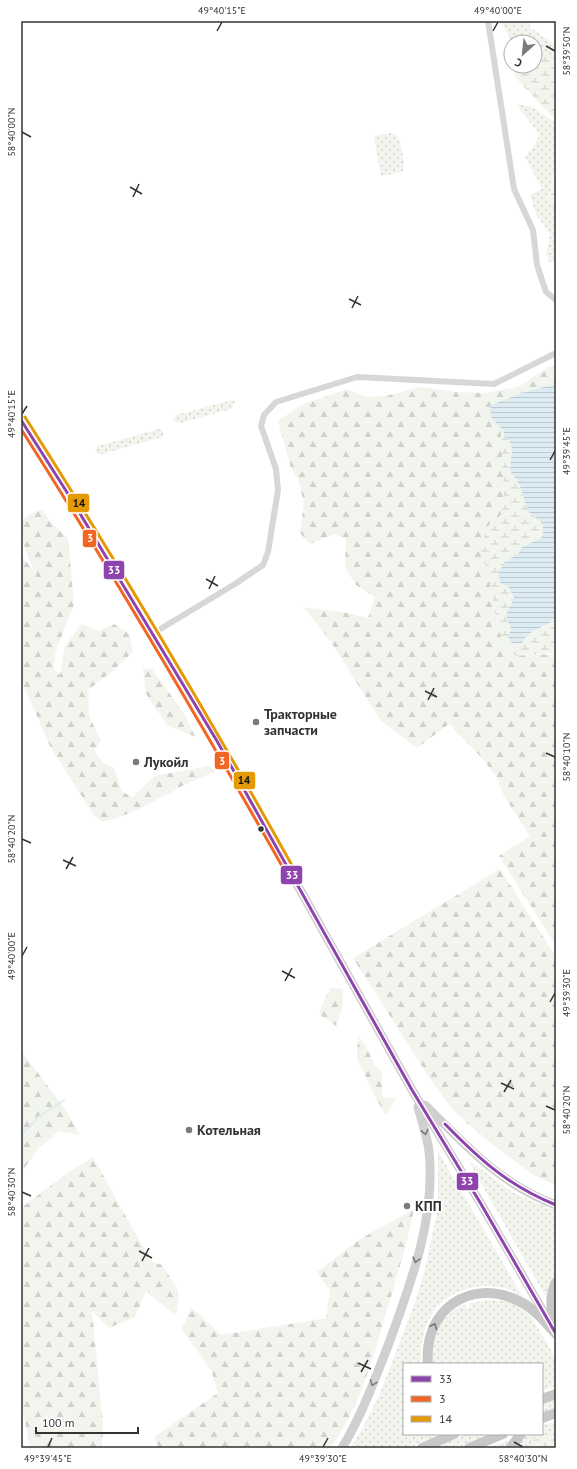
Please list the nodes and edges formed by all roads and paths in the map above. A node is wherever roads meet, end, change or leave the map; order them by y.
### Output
1 (488, 21) edge
2 (556, 300) edge
3 (556, 353) edge
4 (21, 420) edge
5 (152, 634) junction
6 (414, 1094) junction
7 (556, 1205) edge
8 (556, 1282) edge
9 (556, 1333) edge
10 (428, 1363) edge
11 (556, 1394) edge
12 (543, 1399) edge
13 (556, 1413) edge
14 (543, 1418) edge
15 (452, 1435) edge
16 (501, 1435) edge
17 (520, 1435) edge
18 (342, 1448) edge
19 (422, 1448) edge
20 (469, 1448) edge
21 (510, 1448) edge

1 - 2 street
3 - 5 street
4 - 5 main road
5 - 6 main road
6 - 7 main road
6 - 9 main road
6 -> 18 main road
8 - 9 highway
10 -> 9 highway
11 - 12 highway
13 - 14 highway
15 - 19 highway
16 - 20 highway
17 - 21 highway

